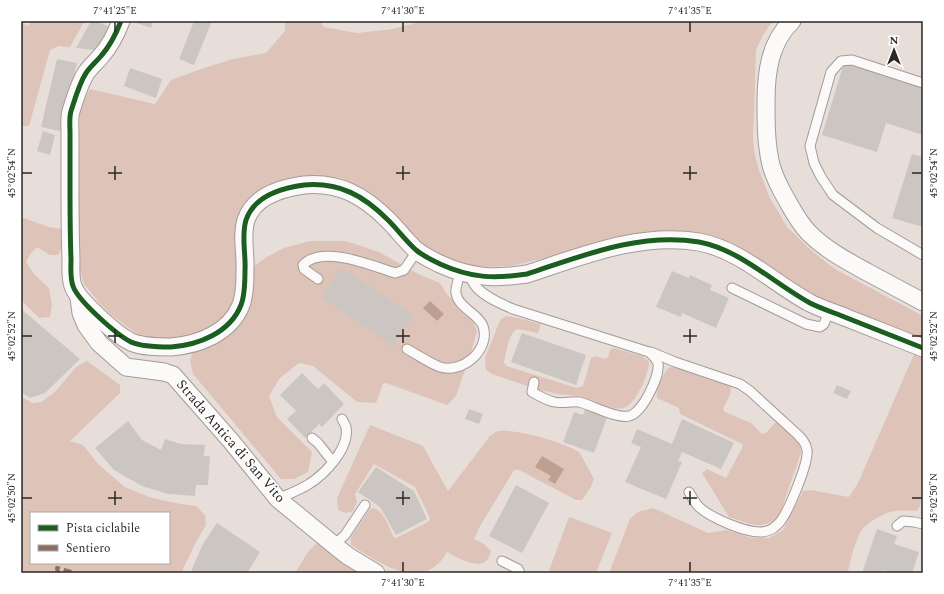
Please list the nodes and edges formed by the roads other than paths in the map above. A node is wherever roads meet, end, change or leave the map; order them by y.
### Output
1 (121, 21) edge
2 (792, 21) edge
3 (923, 83) edge
4 (417, 251) junction
5 (923, 255) edge
6 (464, 274) junction
7 (318, 279) dead end
8 (732, 288) dead end
9 (79, 298) junction
10 (923, 302) edge
11 (829, 311) junction
12 (923, 348) edge
13 (407, 349) dead end
14 (650, 352) junction
15 (534, 382) dead end
16 (342, 419) dead end
17 (312, 438) dead end
18 (333, 462) junction
19 (689, 492) dead end
20 (278, 499) junction
21 (365, 505) dead end
22 (923, 524) edge
23 (897, 526) dead end
24 (334, 545) junction
25 (502, 561) dead end
26 (376, 573) edge
27 (520, 573) edge

1 - 9 street, Strada Antica di San Vito
2 - 10 street
3 - 5 lane
4 - 6 street
4 - 7 lane
4 - 9 street
6 - 11 street
6 - 13 lane
6 - 14 lane
8 - 11 lane
9 - 20 street, Strada Antica di San Vito
11 - 12 street
14 - 15 lane
14 - 19 lane
16 - 18 lane
17 - 18 lane
18 - 20 lane
20 - 24 street, Strada Antica di San Vito
21 - 24 lane
22 - 23 lane
24 - 26 street, Strada Antica di San Vito
25 - 27 lane

